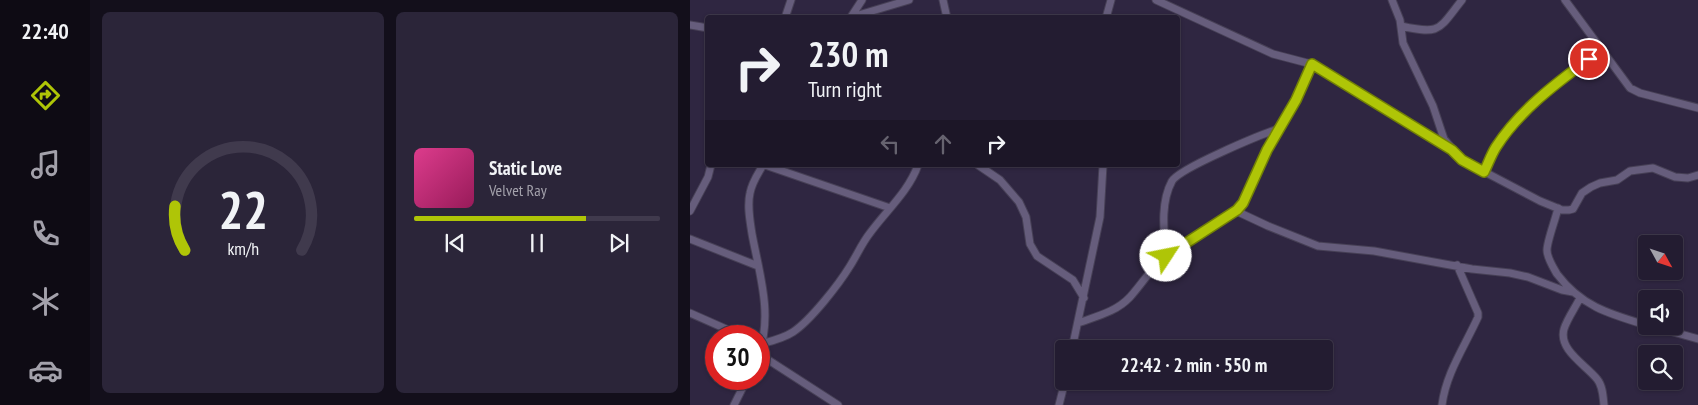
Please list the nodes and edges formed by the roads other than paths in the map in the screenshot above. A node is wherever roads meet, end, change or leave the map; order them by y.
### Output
1 (791, 0) edge
2 (862, 0) edge
3 (909, 0) edge
4 (943, 0) edge
5 (1111, 0) edge
6 (1156, 0) edge
7 (1392, 0) edge
8 (1462, 0) edge
9 (1565, 0) edge
10 (786, 15) edge
11 (852, 15) edge
12 (858, 15) edge
13 (946, 15) edge
14 (1107, 15) edge
15 (690, 25) edge
16 (1401, 26) junction
17 (705, 28) edge
18 (1601, 51) junction
19 (1312, 64) junction
20 (1698, 108) edge
21 (1278, 129) junction
22 (1452, 150) junction
23 (710, 167) edge
24 (763, 167) edge
25 (770, 167) edge
26 (917, 167) edge
27 (981, 167) edge
28 (1103, 167) edge
29 (1484, 172) junction
30 (1698, 175) edge
31 (890, 208) junction
32 (1558, 208) junction
33 (690, 211) edge
34 (1236, 211) junction
35 (690, 238) edge
36 (1166, 256) junction
37 (1457, 265) junction
38 (758, 266) junction
39 (1574, 292) junction
40 (1084, 298) junction
41 (1580, 298) junction
42 (690, 313) edge
43 (1638, 322) edge
44 (1078, 323) junction
45 (717, 325) edge
46 (764, 325) edge
47 (1683, 335) edge
48 (1698, 339) edge
49 (1074, 340) edge
50 (770, 343) edge
51 (770, 356) edge
52 (742, 390) edge
53 (1063, 390) edge
54 (734, 405) edge
55 (838, 405) edge
56 (1059, 405) edge
57 (1442, 405) edge
58 (1604, 405) edge

1 - 10 street
2 - 11 street
3 - 12 street
4 - 13 street
5 - 14 street
6 - 19 street
7 - 16 street
8 - 16 street
9 - 18 street
15 - 17 street
16 - 22 street
18 - 20 street
18 - 29 street
19 - 21 street
19 - 22 street
21 - 34 street
21 - 36 street
22 - 29 street
23 - 33 street
24 - 38 street
25 - 31 street
26 - 31 street
27 - 40 street
28 - 40 street
29 - 32 street
30 - 32 street
31 - 50 street
32 - 39 street
34 - 36 street
34 - 37 street
35 - 38 street
36 - 44 street
37 - 39 street
37 - 57 street
38 - 46 street
39 - 41 street
40 - 44 street
41 - 43 street
41 - 58 street
42 - 45 street
44 - 49 street
47 - 48 street
51 - 55 street
52 - 54 street
53 - 56 street

